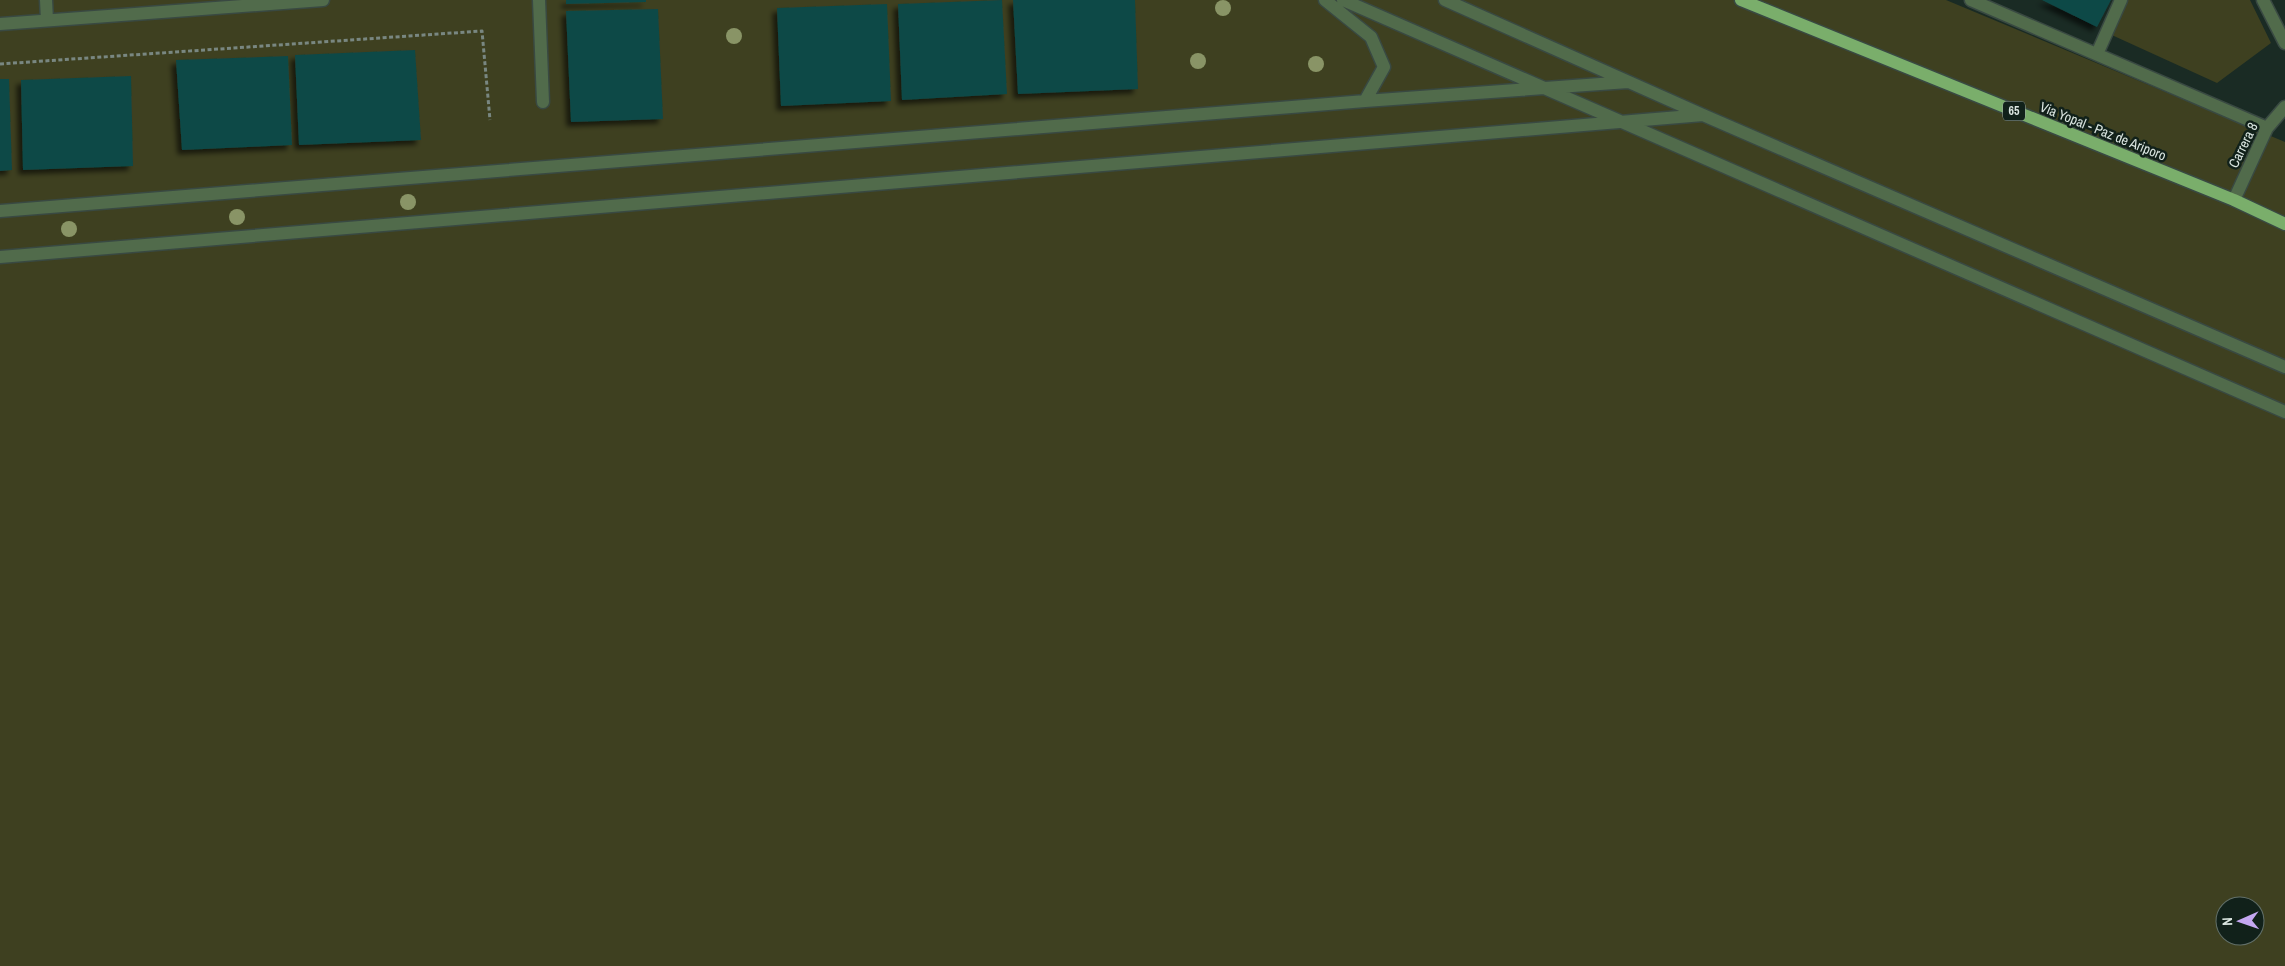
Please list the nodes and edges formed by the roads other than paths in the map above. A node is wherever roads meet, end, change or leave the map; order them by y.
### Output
1 (46, 0) edge
2 (323, 0) edge
3 (539, 0) edge
4 (1325, 0) edge
5 (1343, 0) edge
6 (1445, 0) edge
7 (1741, 0) edge
8 (1971, 0) edge
9 (2121, 0) edge
10 (2264, 0) edge
11 (47, 20) junction
12 (0, 24) edge
13 (2285, 43) edge
14 (2097, 54) junction
15 (1628, 82) junction
16 (1544, 88) junction
17 (1365, 101) junction
18 (543, 102) dead end
19 (2285, 107) edge
20 (1703, 116) junction
21 (1620, 121) junction
22 (2267, 128) junction
23 (2234, 200) junction
24 (0, 211) edge
25 (2285, 224) edge
26 (0, 258) edge
27 (2285, 367) edge
28 (2285, 412) edge

1 - 11 street
2 - 11 street
3 - 18 street
4 - 17 street
5 - 16 street
6 - 15 street
7 - 23 main road, Via Yopal - Paz de Ariporo / 65
8 - 14 street
9 - 14 street
10 - 13 street
11 - 12 street
14 - 22 street
15 - 16 street
15 - 20 street
16 - 17 street
16 - 21 street
17 - 24 street
19 - 22 street, Carrera 8
20 - 21 street
20 - 27 street
21 - 26 street
21 - 28 street
22 - 23 street, Carrera 8
23 - 25 main road, Via Yopal - Paz de Ariporo / 65

